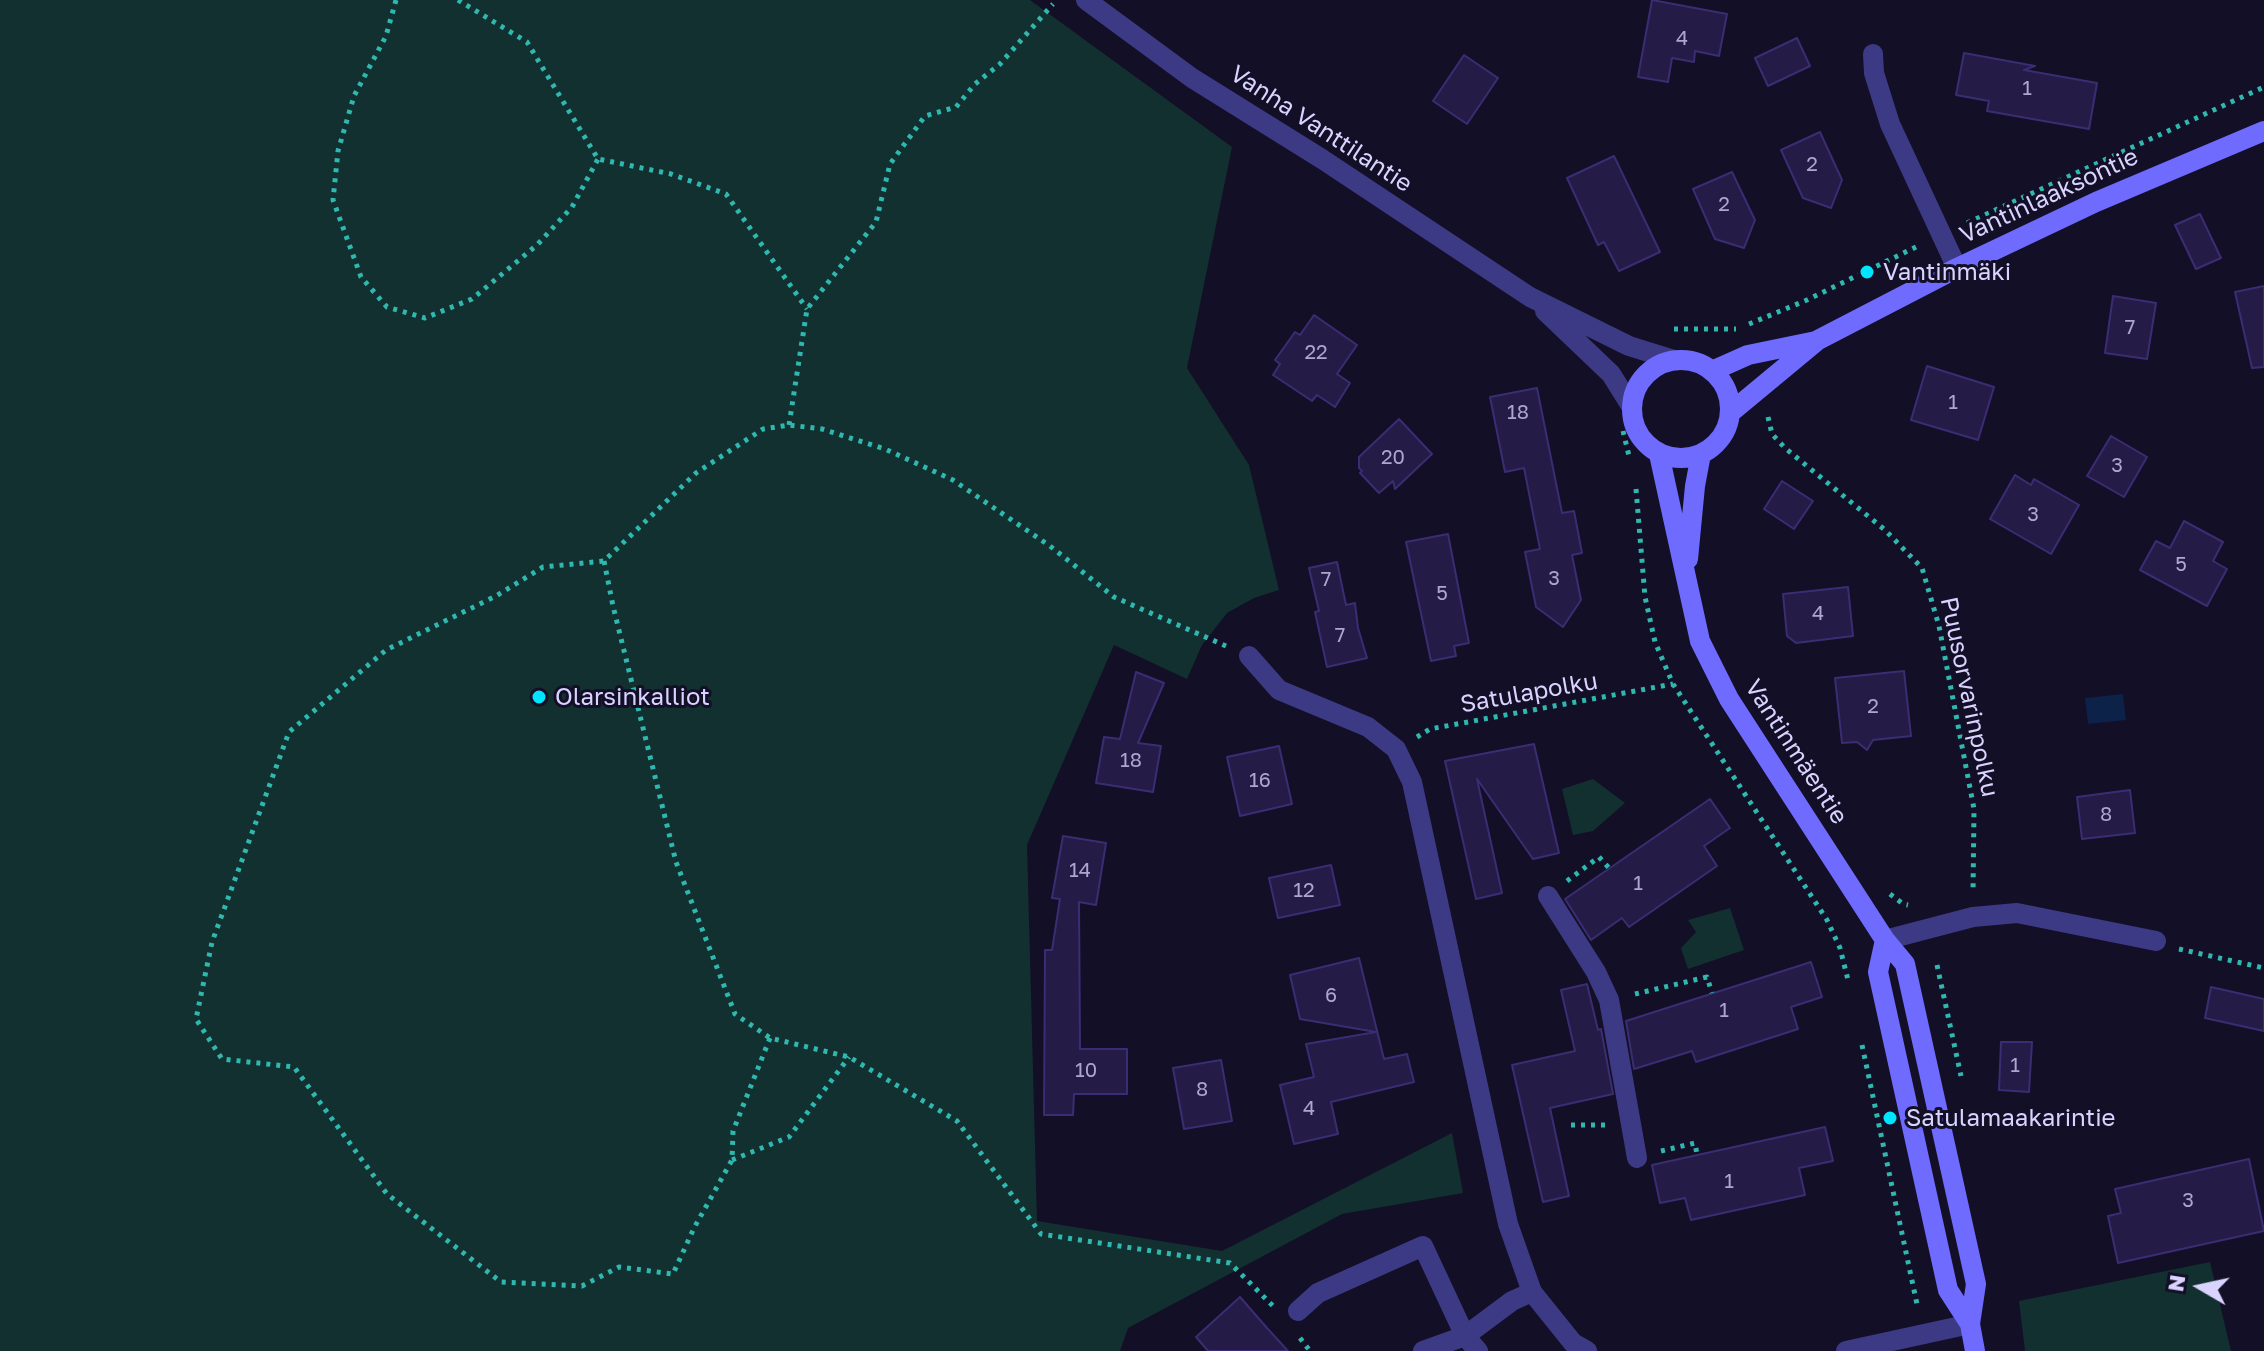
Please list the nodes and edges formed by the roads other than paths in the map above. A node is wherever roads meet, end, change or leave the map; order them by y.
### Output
1 (1086, 0) edge
2 (1873, 54) dead end
3 (2264, 131) edge
4 (1957, 268) junction
5 (1530, 297) junction
6 (1818, 340) junction
7 (1674, 360) junction
8 (1712, 371) junction
9 (1631, 406) junction
10 (1730, 413) junction
11 (1659, 454) junction
12 (1701, 454) junction
13 (1686, 583) junction
14 (1249, 656) road end
15 (1548, 896) road end
16 (1885, 940) junction
17 (2156, 941) road end
18 (1637, 1158) road end
19 (1532, 1292) junction
20 (1290, 1313) road end
21 (1970, 1324) junction
22 (1472, 1343) edge
23 (1423, 1351) edge
24 (1587, 1351) edge
25 (1846, 1351) edge
26 (1975, 1351) edge

1 - 5 street, Vanha Vanttilantie
2 - 4 street
3 - 4 street, Vantinlaaksontie
4 - 6 street, Vantinlaaksontie
5 - 7 street, Vanha Vanttilantie
5 - 9 street, Vanha Vanttilantie
6 - 8 street, Vantinlaaksontie
6 - 10 street, Vantinlaaksontie
7 - 8 street
7 - 9 street
8 - 10 street
9 - 11 street
10 - 12 street
11 - 12 street
11 - 13 street, Vantinmäentie
12 - 13 street, Vantinmäentie
13 - 16 street, Vantinmäentie
14 - 19 street
15 - 18 street
16 - 17 street
16 - 21 street, Vantinmäentie
16 - 21 street, Vantinmäentie
19 - 22 street
19 - 24 street
20 - 22 street
21 - 25 street
21 - 26 street, Vantinmäentie
22 - 23 street

